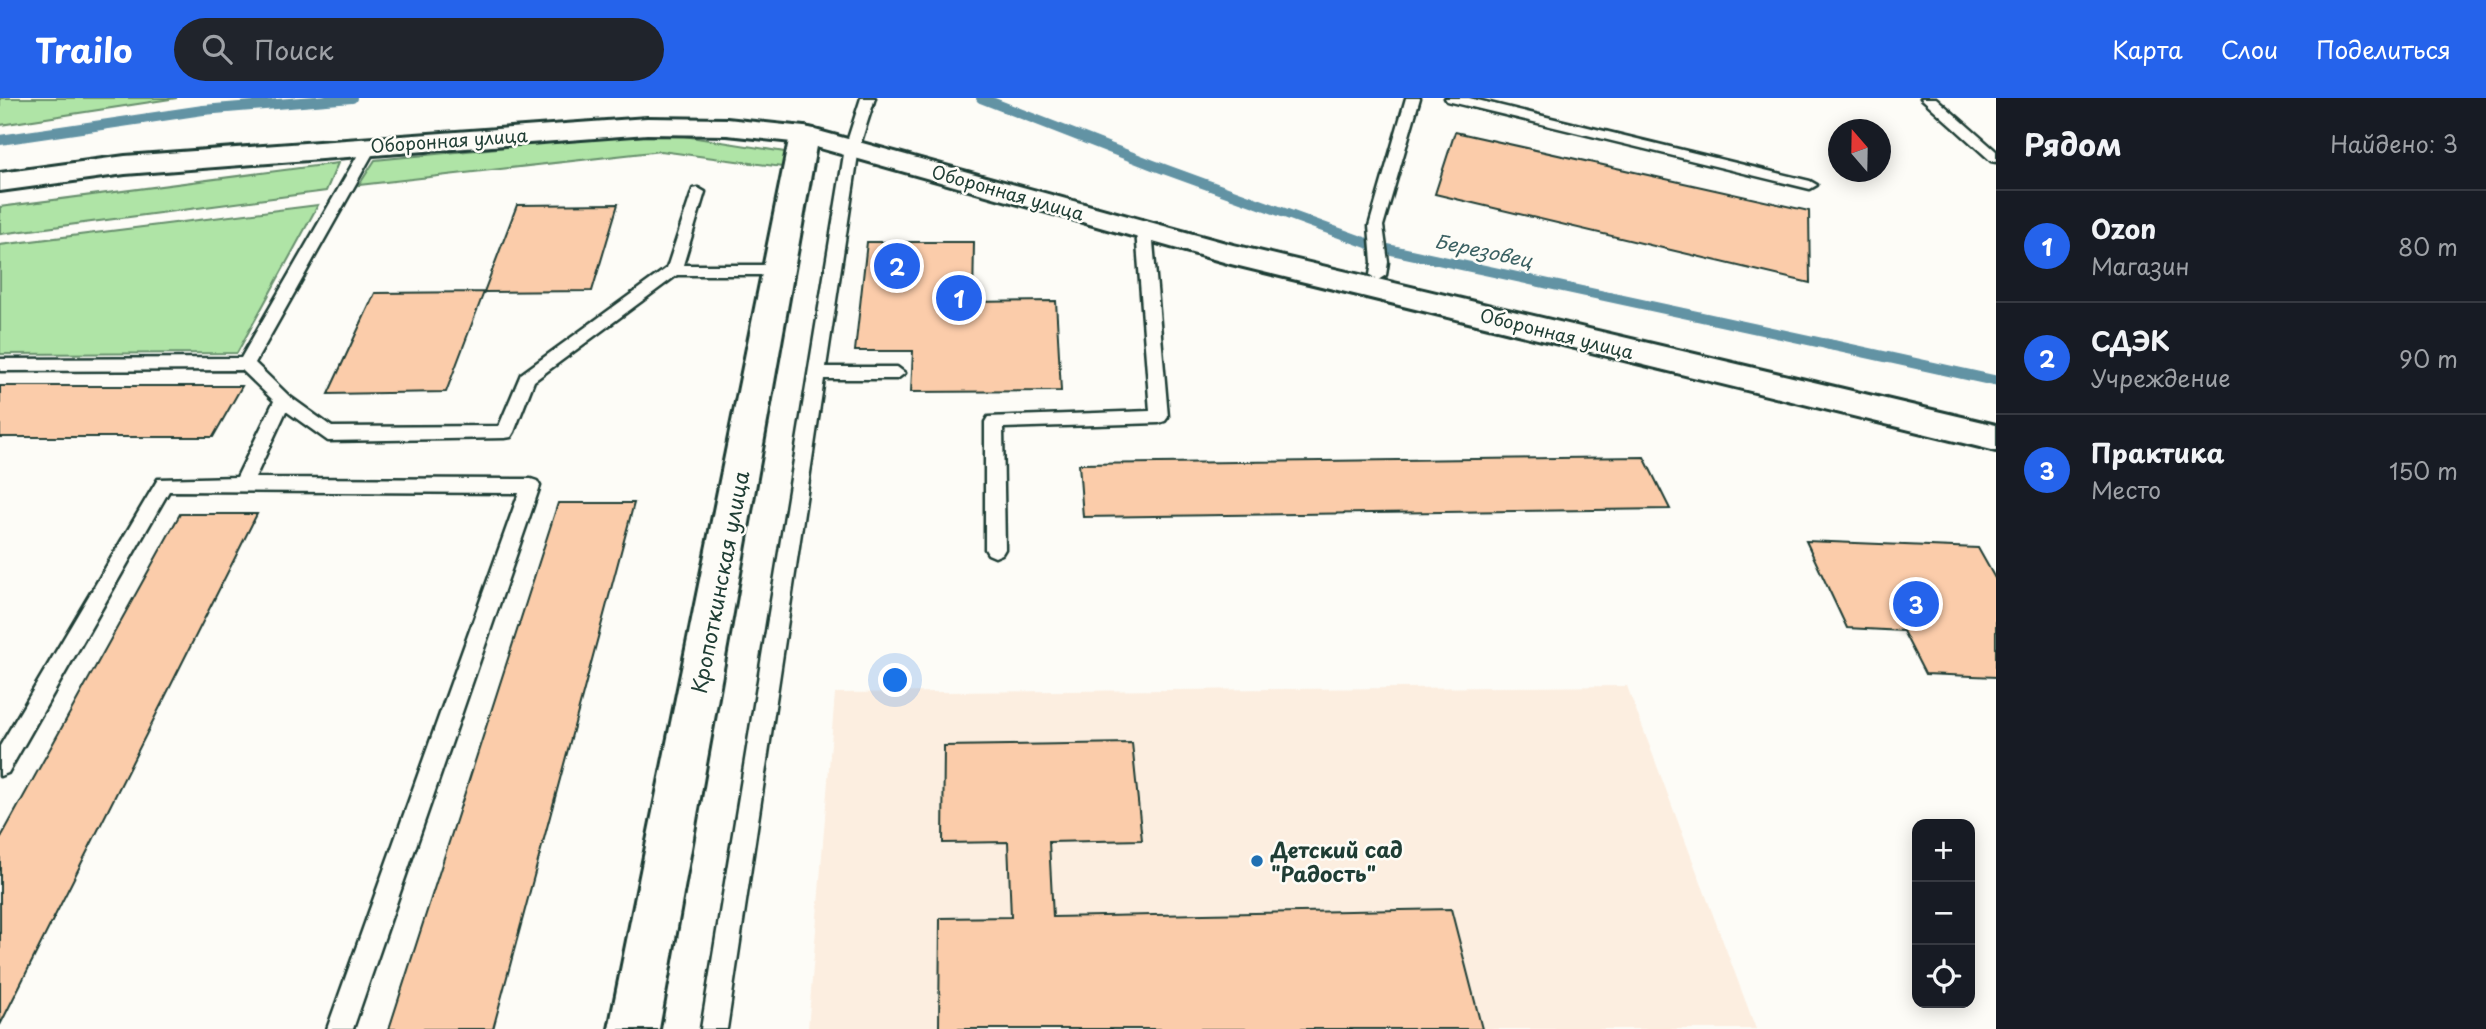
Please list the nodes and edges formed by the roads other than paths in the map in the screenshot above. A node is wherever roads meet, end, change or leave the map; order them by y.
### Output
1 (867, 98) edge
2 (1413, 98) edge
3 (1452, 98) edge
4 (1928, 98) edge
5 (804, 135) junction
6 (370, 146) junction
7 (852, 148) junction
8 (1996, 159) edge
9 (0, 182) edge
10 (1811, 185) dead end
11 (698, 192) dead end
12 (1144, 230) junction
13 (674, 270) junction
14 (779, 270) junction
15 (1378, 275) dead end
16 (246, 364) junction
17 (0, 365) edge
18 (817, 373) junction
19 (897, 373) dead end
20 (283, 400) junction
21 (1996, 438) edge
22 (243, 485) junction
23 (995, 549) dead end
24 (0, 766) edge
25 (340, 1029) edge
26 (635, 1029) edge
27 (714, 1029) edge

1 - 7 lane
2 - 15 lane
3 - 10 lane
4 - 8 lane
5 - 6 street, Оборонная улица
5 - 7 street, Оборонная улица
5 - 14 street, Кропоткинская улица
6 - 9 street, Оборонная улица
6 - 16 lane
7 - 12 street, Оборонная улица
7 - 18 lane
11 - 13 lane
12 - 21 street, Оборонная улица
12 - 23 lane
13 - 14 lane
13 - 20 lane
14 - 26 street, Кропоткинская улица
16 - 17 lane
16 - 20 lane
18 - 19 lane
18 - 27 lane
20 - 22 lane
22 - 24 lane
22 - 25 lane

